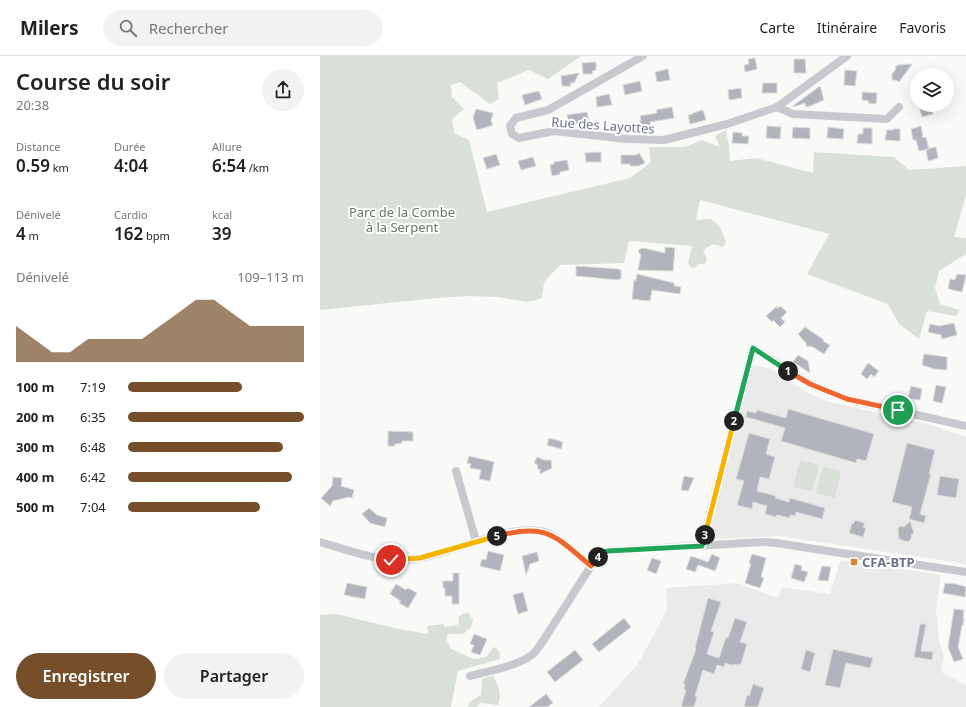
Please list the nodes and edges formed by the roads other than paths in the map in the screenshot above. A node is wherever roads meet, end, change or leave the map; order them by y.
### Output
1 (643, 56) edge
2 (847, 56) edge
3 (777, 107) junction
4 (899, 107) dead end
5 (966, 426) edge
6 (456, 471) dead end
7 (476, 541) junction
8 (320, 542) edge
9 (702, 546) junction
10 (591, 566) junction
11 (966, 572) edge
12 (470, 676) dead end

1 - 3 street, Rue des Layottes
2 - 3 street
3 - 4 street
5 - 9 street
6 - 7 street
7 - 8 street
7 - 10 street
9 - 10 street
9 - 11 street
10 - 12 street

